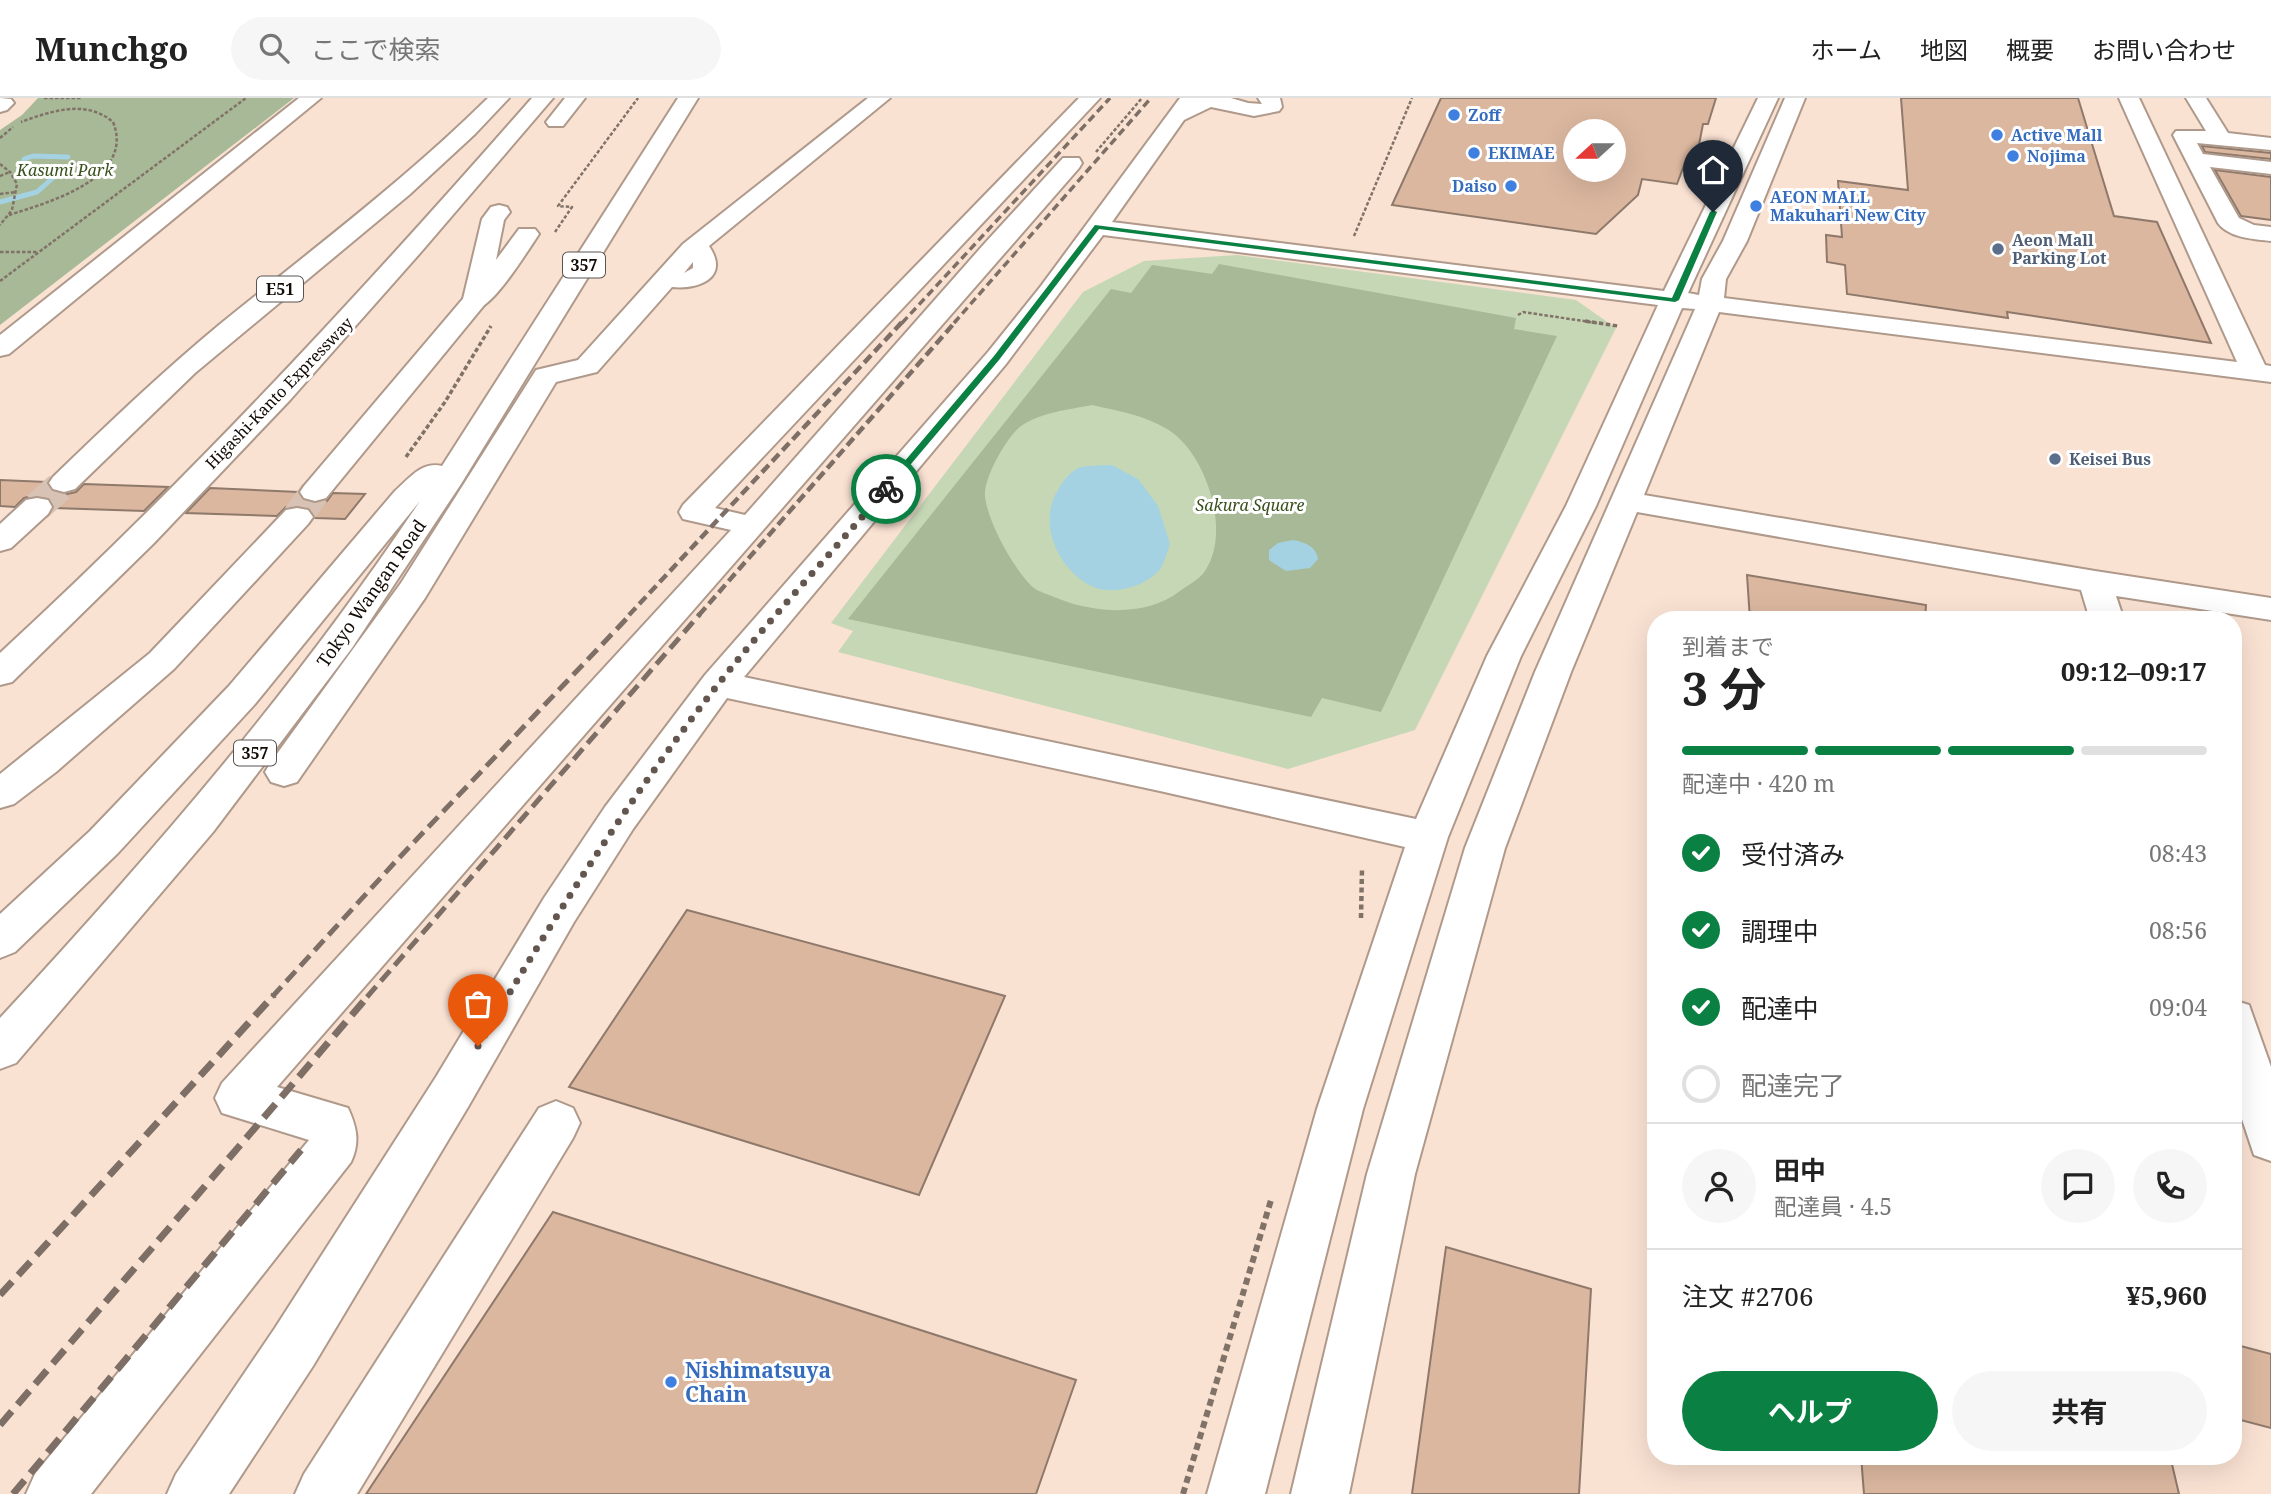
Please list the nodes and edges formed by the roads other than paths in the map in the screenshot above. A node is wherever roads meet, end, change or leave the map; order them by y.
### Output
1 (311, 98) edge
2 (499, 98) edge
3 (543, 98) edge
4 (575, 98) edge
5 (688, 98) edge
6 (880, 98) edge
7 (1090, 98) edge
8 (1268, 98) edge
9 (1768, 98) edge
10 (1795, 98) edge
11 (2129, 98) edge
12 (2196, 98) edge
13 (1185, 106) edge
14 (556, 122) dead end
15 (2220, 138) junction
16 (2271, 144) edge
17 (1083, 157) road end
18 (2195, 159) junction
19 (2271, 168) edge
20 (498, 206) dead end
21 (326, 220) dead end
22 (1097, 227) junction
23 (527, 234) dead end
24 (2271, 234) edge
25 (476, 299) junction
26 (1675, 300) junction
27 (1710, 304) junction
28 (226, 332) junction
29 (0, 348) edge
30 (2263, 373) edge
31 (479, 432) junction
32 (64, 483) tunnel mouth
33 (1625, 501) junction
34 (37, 507) tunnel mouth
35 (752, 526) junction
36 (0, 541) edge
37 (2095, 582) junction
38 (2271, 609) edge
39 (2104, 611) edge
40 (0, 673) edge
41 (718, 684) junction
42 (284, 772) dead end
43 (0, 794) edge
44 (1428, 837) junction
45 (0, 940) edge
46 (2242, 1047) edge
47 (0, 1049) edge
48 (556, 1123) dead end
49 (2271, 1139) edge
50 (55, 1494) edge
51 (196, 1494) edge
52 (324, 1494) edge
53 (1236, 1494) edge
54 (1320, 1494) edge

1 - 29 main road
2 - 28 main road, E51
3 - 40 main road, Higashi-Kanto Expressway
4 - 14 main road
5 - 31 main road, Tokyo Wangan Road / 357
6 - 42 main road
7 - 35 main road
8 - 13 main road
9 - 26 main road
10 - 27 main road
11 - 30 main road
12 - 15 main road
13 - 22 main road
15 - 16 main road
15 - 18 main road
17 - 35 main road
18 - 19 main road
18 - 24 main road
20 - 25 main road
21 - 28 main road
22 - 26 main road
22 - 41 main road
23 - 25 main road
25 - 43 main road
26 - 27 main road
26 - 44 main road
27 - 30 main road
27 - 33 main road
28 - 32 main road, E51
31 - 45 main road
31 - 47 main road, Tokyo Wangan Road / 357
33 - 37 main road
33 - 54 main road
34 - 36 main road
35 - 50 main road
37 - 38 main road
37 - 39 main road
41 - 44 main road
41 - 51 main road
44 - 53 main road
46 - 49 main road
48 - 52 main road

